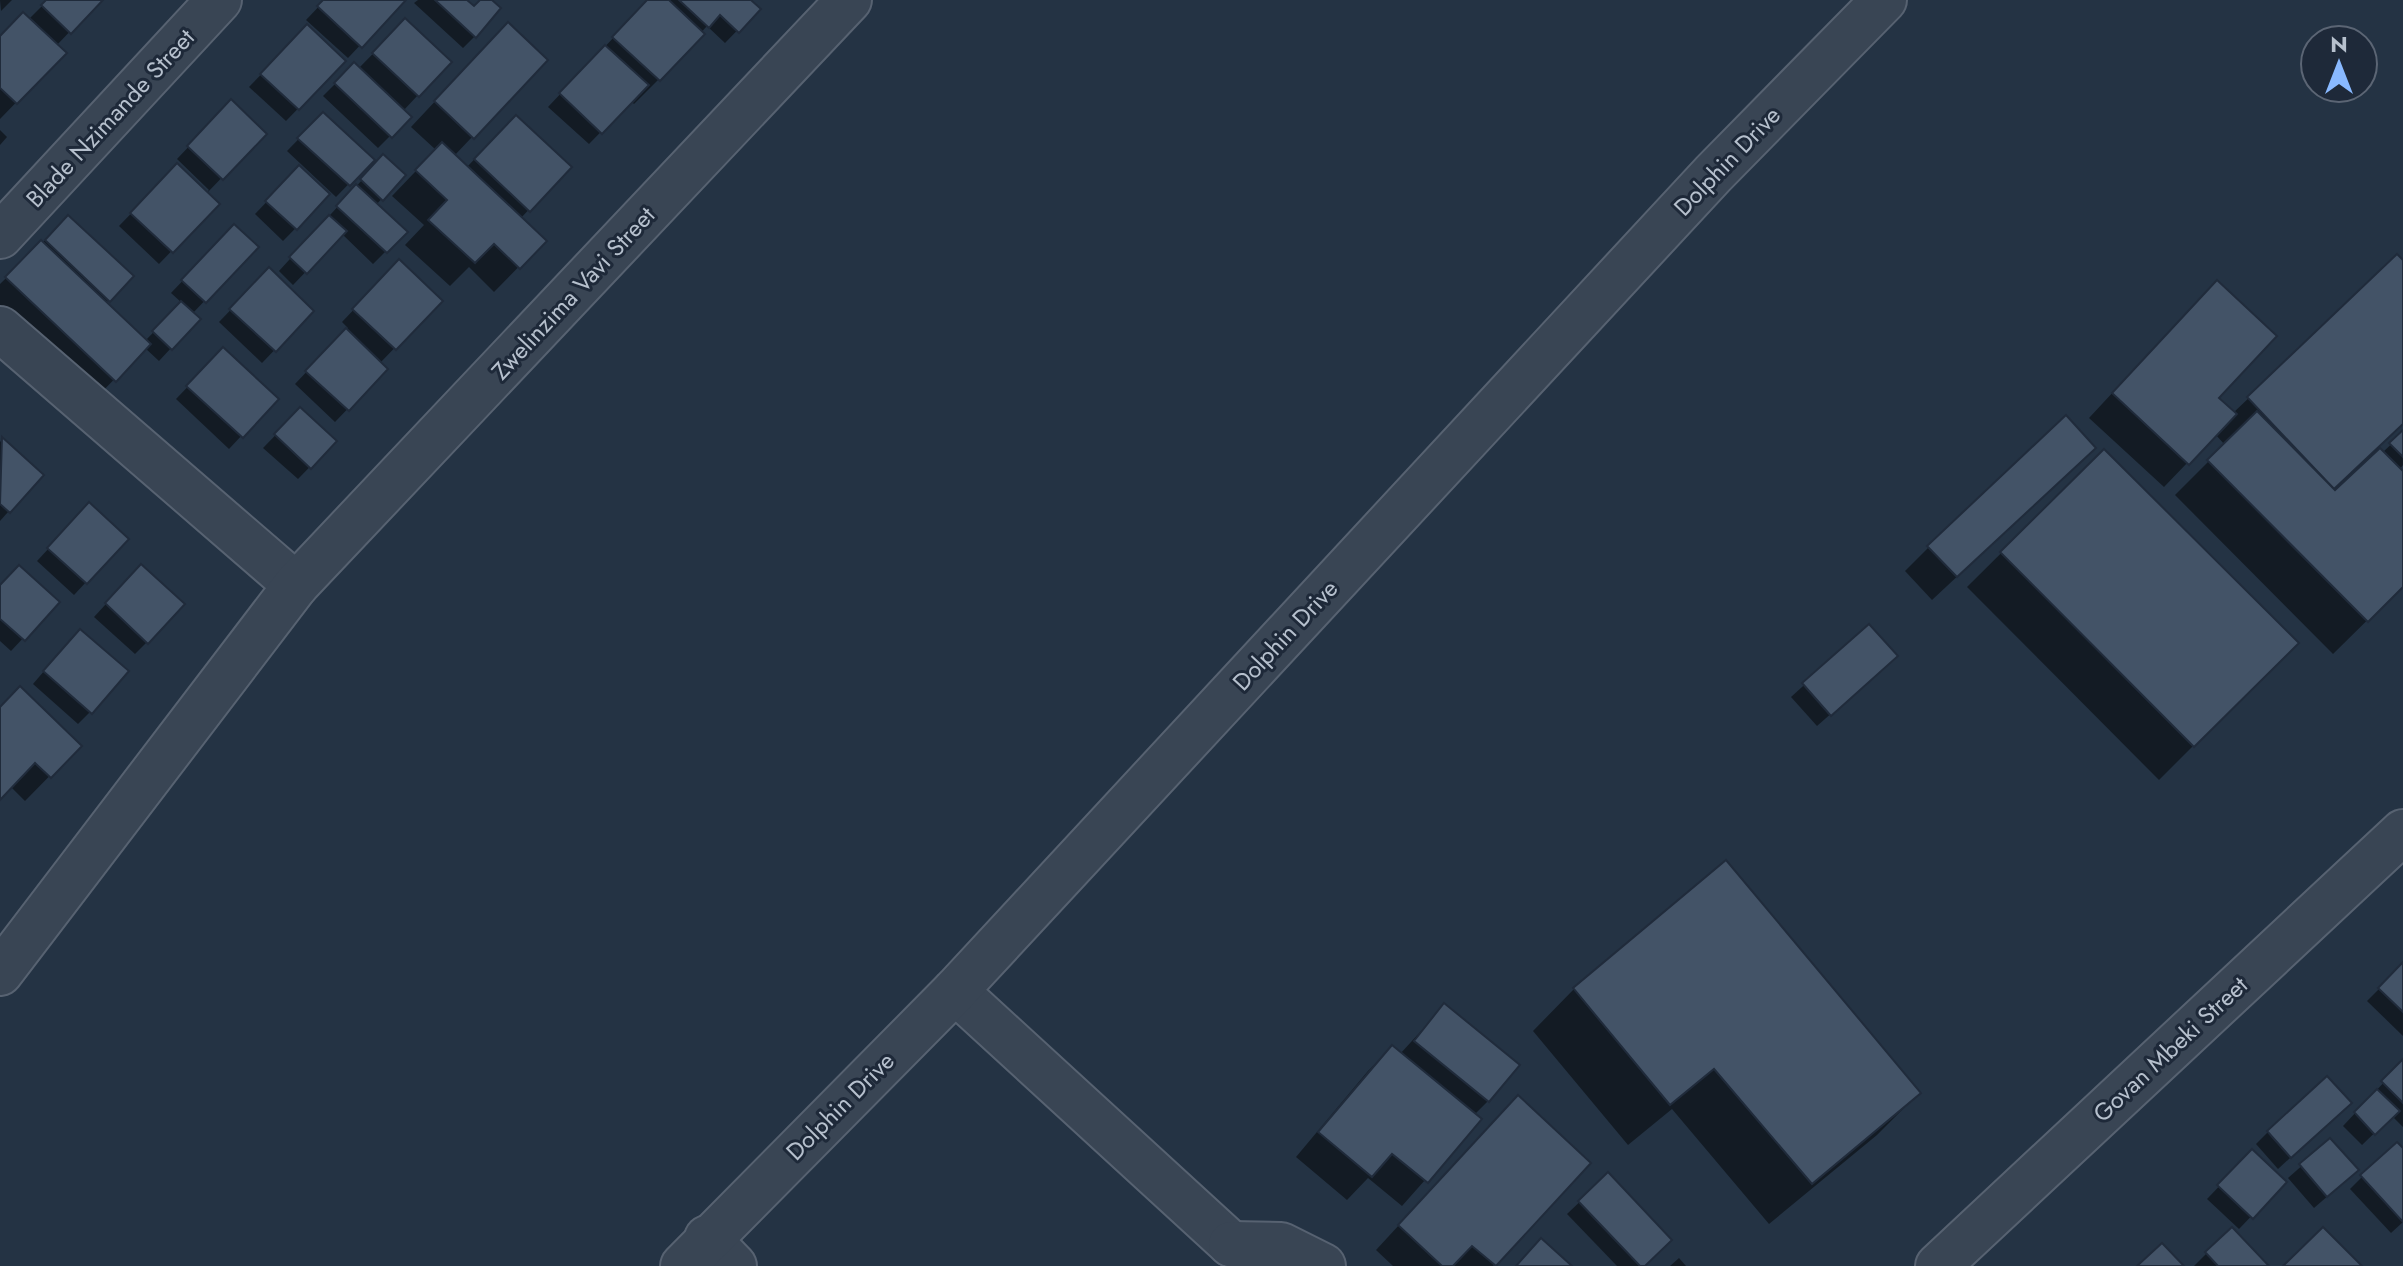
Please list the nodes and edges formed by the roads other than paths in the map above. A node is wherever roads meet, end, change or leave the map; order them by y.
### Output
1 (219, 0) edge
2 (849, 0) edge
3 (1884, 0) edge
4 (0, 236) edge
5 (0, 329) edge
6 (296, 585) junction
7 (2403, 832) edge
8 (5, 959) edge
9 (955, 991) junction
10 (1220, 1255) edge
11 (708, 1257) edge
12 (1323, 1266) edge
13 (1938, 1266) edge

1 - 4 street, Blade Nzimande Street
2 - 6 street, Zwelinzima Vavi Street
3 - 9 street, Dolphin Drive
5 - 6 street
6 - 8 street, Zwelinzima Vavi Street
7 - 13 street, Govan Mbeki Street
9 - 10 street
9 - 11 street, Dolphin Drive
10 - 12 street

